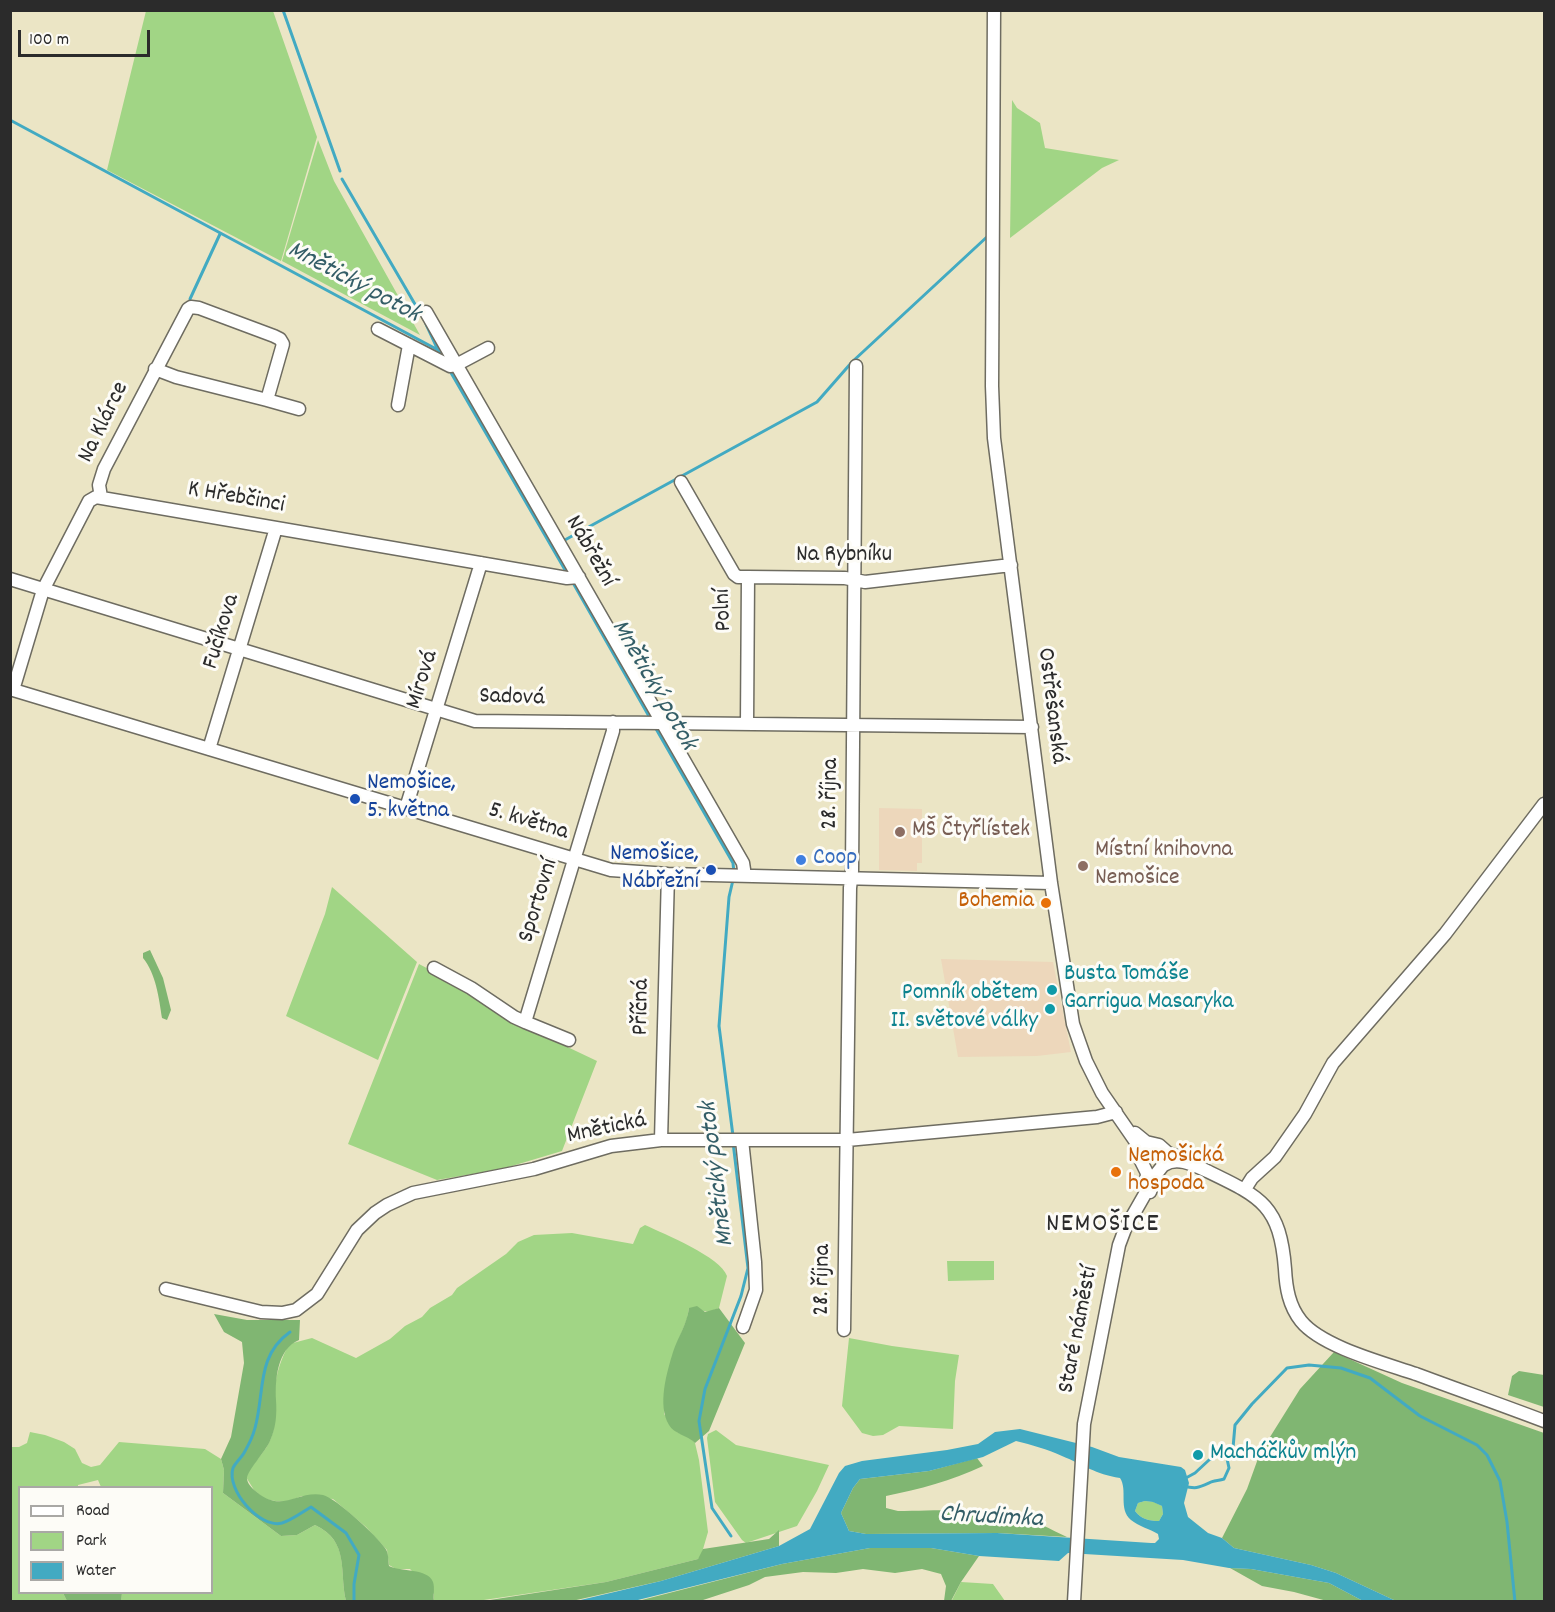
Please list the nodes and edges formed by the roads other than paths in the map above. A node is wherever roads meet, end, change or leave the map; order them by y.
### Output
1 (994, 10) edge
2 (426, 312) dead end
3 (378, 329) dead end
4 (409, 345) junction
5 (488, 348) dead end
6 (456, 365) junction
7 (856, 366) dead end
8 (155, 369) junction
9 (267, 400) junction
10 (398, 405) dead end
11 (299, 409) dead end
12 (681, 482) dead end
13 (101, 497) junction
14 (276, 528) junction
15 (481, 563) junction
16 (1011, 565) junction
17 (748, 577) junction
18 (574, 578) junction
19 (10, 579) edge
20 (855, 581) junction
21 (43, 590) junction
22 (239, 649) junction
23 (11, 689) edge
24 (436, 710) junction
25 (614, 722) junction
26 (656, 723) junction
27 (747, 724) junction
28 (854, 725) junction
29 (1032, 727) junction
30 (209, 749) junction
31 (1545, 804) edge
32 (406, 808) junction
33 (574, 860) junction
34 (668, 874) junction
35 (744, 876) junction
36 (851, 879) junction
37 (1051, 883) junction
38 (434, 968) dead end
39 (525, 1022) junction
40 (569, 1040) dead end
41 (1118, 1116) junction
42 (660, 1140) junction
43 (742, 1140) junction
44 (847, 1140) junction
45 (1158, 1146) junction
46 (1142, 1161) junction
47 (1163, 1166) junction
48 (1199, 1167) junction
49 (1245, 1189) junction
50 (1138, 1207) junction
51 (166, 1289) dead end
52 (743, 1327) dead end
53 (844, 1330) dead end
54 (1545, 1421) edge
55 (1074, 1602) edge

1 - 16 street, Ostřešanská
2 - 6 street, Nábřežní
3 - 4 street
4 - 6 street
4 - 10 street
5 - 6 street
6 - 18 street, Nábřežní
7 - 20 street, 28. října
8 - 9 street, Na Klárce
8 - 9 street, Na Klárce
8 - 13 street, Na Klárce
9 - 11 street, Na Klárce
12 - 17 street, Polní
13 - 14 street, K Hřebčinci
13 - 21 street
14 - 15 street, K Hřebčinci
14 - 22 street, Fučíkova
15 - 18 street, K Hřebčinci
15 - 24 street, Mírová
16 - 20 street, Na Rybníku
16 - 29 street, Ostřešanská
17 - 20 street, Na Rybníku
17 - 27 street, Polní
18 - 26 street, Nábřežní
19 - 21 street, Sadová
20 - 28 street, 28. října
21 - 22 street, Sadová
21 - 23 street
22 - 24 street, Sadová
22 - 30 street, Fučíkova
23 - 30 street, 5. května
24 - 25 street, Sadová
24 - 32 street, Mírová
25 - 26 street, Sadová
25 - 33 street, Sportovní
26 - 27 street, Sadová
26 - 35 street, Nábřežní
27 - 28 street, Sadová
28 - 29 street, Sadová
28 - 36 street, 28. října
29 - 37 street, Ostřešanská
30 - 32 street, 5. května
31 - 49 street
32 - 33 street, 5. května
33 - 34 street, 5. května
33 - 39 street, Sportovní
34 - 35 street, 5. května
34 - 42 street, Příčná
35 - 36 street, 5. května
36 - 37 street, 5. května
36 - 44 street, 28. října
37 - 41 street, Ostřešanská
38 - 39 street
39 - 40 street
41 - 44 street, Mnětická
41 - 45 street
41 - 46 street, Staré náměstí
42 - 43 street, Mnětická
42 - 51 street, Mnětická
43 - 44 street, Mnětická
43 - 52 street
44 - 53 street, 28. října
45 - 46 street
45 - 47 street
45 - 48 street
46 - 47 street
46 - 50 street, Staré náměstí
47 - 48 street
47 - 50 street, Staré náměstí
48 - 49 street
49 - 54 street
50 - 55 street, Staré náměstí

